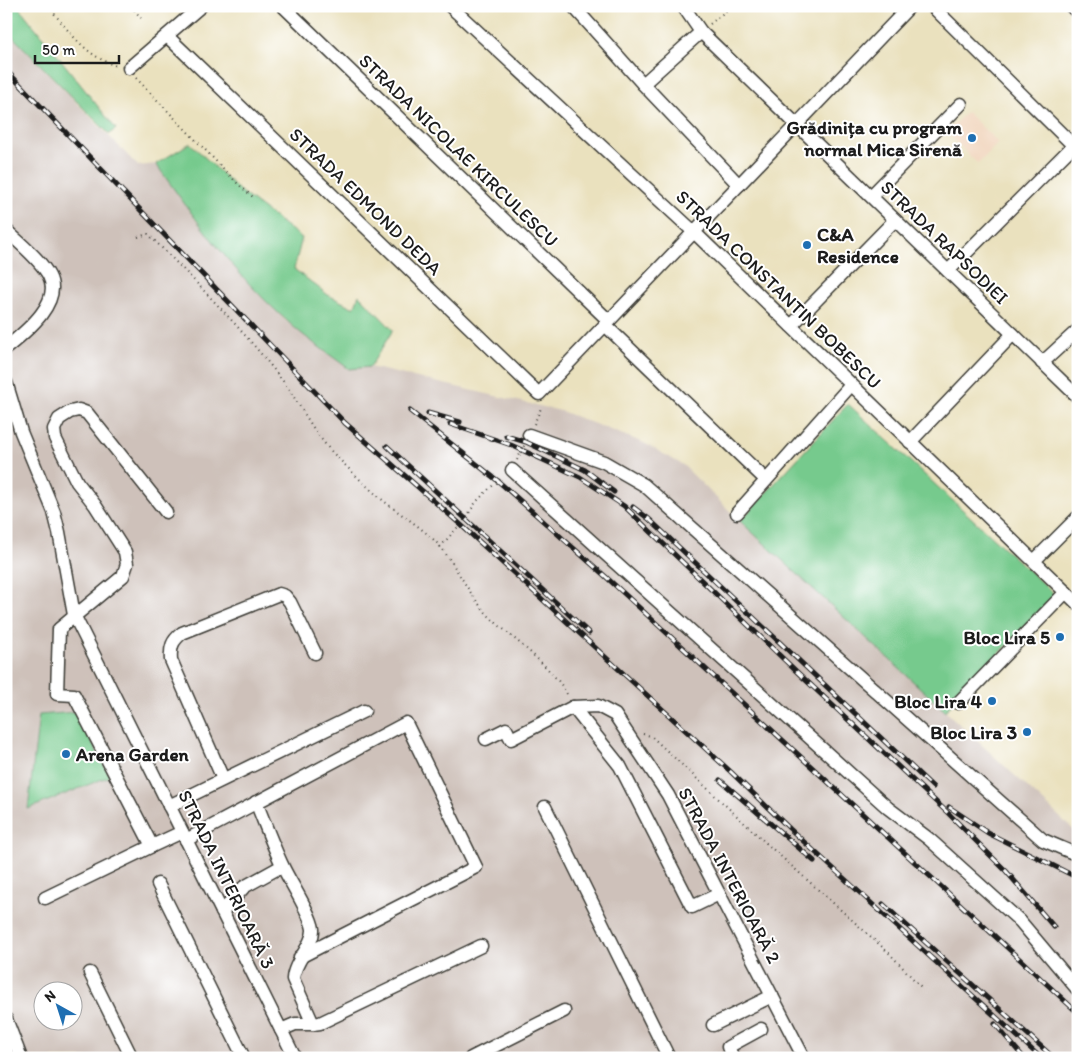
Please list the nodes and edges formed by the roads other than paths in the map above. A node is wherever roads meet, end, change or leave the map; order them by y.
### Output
1 (202, 6) edge
2 (283, 6) edge
3 (450, 6) edge
4 (573, 6) edge
5 (683, 6) edge
6 (910, 6) edge
7 (932, 6) edge
8 (1071, 6) edge
9 (1078, 13) edge
10 (701, 32) junction
11 (167, 36) junction
12 (129, 68) road end
13 (642, 84) junction
14 (961, 104) dead end
15 (797, 124) junction
16 (1076, 146) edge
17 (739, 185) junction
18 (871, 196) junction
19 (895, 220) junction
20 (6, 230) edge
21 (694, 232) junction
22 (948, 271) junction
23 (607, 323) junction
24 (791, 326) junction
25 (1078, 330) edge
26 (1012, 334) junction
27 (6, 348) edge
28 (1042, 363) junction
29 (6, 382) edge
30 (851, 385) junction
31 (1078, 397) edge
32 (529, 435) dead end
33 (910, 442) junction
34 (512, 470) road end
35 (766, 480) junction
36 (166, 512) dead end
37 (738, 513) dead end
38 (1078, 517) edge
39 (1034, 561) junction
40 (1066, 592) junction
41 (1078, 604) edge
42 (74, 615) junction
43 (315, 652) dead end
44 (958, 703) dead end
45 (573, 707) junction
46 (364, 711) dead end
47 (486, 739) dead end
48 (223, 779) junction
49 (256, 802) junction
50 (169, 806) junction
51 (545, 807) dead end
52 (184, 836) junction
53 (152, 846) junction
54 (1078, 855) edge
55 (282, 866) junction
56 (158, 884) dead end
57 (719, 894) junction
58 (44, 898) dead end
59 (222, 912) junction
60 (481, 946) dead end
61 (300, 957) junction
62 (90, 973) dead end
63 (1078, 990) edge
64 (772, 996) junction
65 (564, 1011) dead end
66 (6, 1019) edge
67 (313, 1024) junction
68 (713, 1025) dead end
69 (761, 1029) dead end
70 (281, 1030) junction
71 (21, 1058) edge
72 (132, 1058) edge
73 (244, 1058) edge
74 (295, 1058) edge
75 (472, 1058) edge
76 (669, 1058) edge
77 (734, 1058) edge
78 (804, 1058) edge

1 - 11 street
2 - 23 street, STRADA NICOLAE KIRCULESCU
3 - 21 street, STRADA CONSTANTIN BOBESCU
4 - 13 street
5 - 10 street, STRADA RAPSODIEI
6 - 15 street
7 - 16 street
8 - 9 street
10 - 13 street
10 - 15 street, STRADA RAPSODIEI
11 - 12 street
11 - 23 street, STRADA EDMOND DEDA
13 - 17 street
14 - 18 street
15 - 17 street
15 - 18 street, STRADA RAPSODIEI
16 - 22 street
17 - 21 street
18 - 19 street, STRADA RAPSODIEI
19 - 22 street, STRADA RAPSODIEI
19 - 24 street
20 - 27 street
21 - 23 street
21 - 24 street, STRADA CONSTANTIN BOBESCU
22 - 26 street, STRADA RAPSODIEI
23 - 35 street, STRADA NICOLAE KIRCULESCU
24 - 30 street, STRADA CONSTANTIN BOBESCU
25 - 28 street
26 - 28 street, STRADA RAPSODIEI
26 - 33 street
28 - 31 street, STRADA RAPSODIEI
29 - 42 street, STRADA INTERIOARĂ 3
30 - 33 street, STRADA CONSTANTIN BOBESCU
30 - 35 street
32 - 54 street
33 - 39 street, STRADA CONSTANTIN BOBESCU
34 - 63 street
35 - 37 street
36 - 42 street
38 - 39 street
39 - 40 street, STRADA CONSTANTIN BOBESCU
40 - 41 street, STRADA CONSTANTIN BOBESCU
40 - 44 street
42 - 50 street, STRADA INTERIOARĂ 3
42 - 53 street
43 - 48 street
45 - 47 street
45 - 57 street, STRADA INTERIOARĂ 2
45 - 57 street
46 - 48 street
48 - 50 street
49 - 52 street
49 - 55 street
49 - 61 street
50 - 52 street, STRADA INTERIOARĂ 3
51 - 76 street
52 - 53 street
52 - 59 street, STRADA INTERIOARĂ 3
53 - 58 street
55 - 59 street
55 - 61 street
56 - 73 street
57 - 64 street, STRADA INTERIOARĂ 2
59 - 70 street, STRADA INTERIOARĂ 3
60 - 67 street
61 - 67 street
62 - 72 street
64 - 68 street
64 - 78 street, STRADA INTERIOARĂ 2
65 - 75 street
66 - 71 street
67 - 70 street
69 - 77 street
70 - 74 street, STRADA INTERIOARĂ 3

